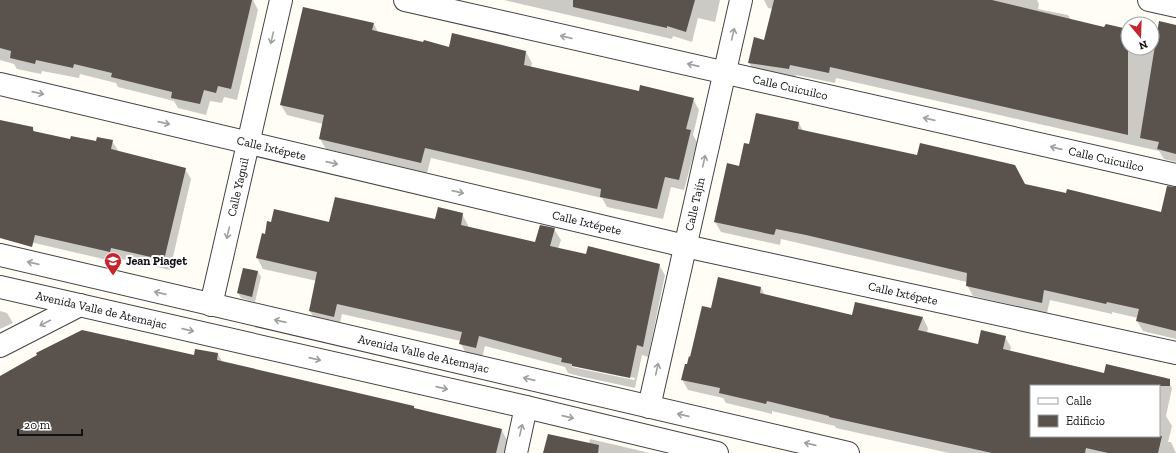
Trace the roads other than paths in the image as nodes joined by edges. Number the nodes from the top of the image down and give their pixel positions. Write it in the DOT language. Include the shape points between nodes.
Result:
graph roads {
  1 [pos="281,0"];
  2 [pos="405,0"];
  3 [pos="741,0"];
  4 [pos="1149,0"];
  5 [pos="1176,6"];
  6 [pos="724,72"];
  7 [pos="0,84"];
  8 [pos="248,143"];
  9 [pos="1176,175"];
  10 [pos="685,246"];
  11 [pos="0,255"];
  12 [pos="0,287"];
  13 [pos="80,305"];
  14 [pos="212,305"];
  15 [pos="0,346"];
  16 [pos="1176,353"];
  17 [pos="526,407"];
  18 [pos="649,408"];
  19 [pos="516,453"];
  20 [pos="717,453"];
  21 [pos="848,453"];
  1 -- 8 [label="street, Calle Yaguil, one-way"];
  6 -- 2 [label="street, Calle Cuicuilco, one-way"];
  6 -- 3 [label="street, Calle Tajín, one-way"];
  4 -- 5 [label="street"];
  9 -- 6 [label="street, Calle Cuicuilco, one-way"];
  10 -- 6 [label="street, Calle Tajín, one-way"];
  7 -- 8 [label="street, Calle Ixtépete, one-way"];
  8 -- 10 [label="street, Calle Ixtépete, one-way"];
  8 -- 14 [label="street, Calle Yaguil, one-way"];
  10 -- 16 [label="street, Calle Ixtépete"];
  18 -- 10 [label="street, Calle Tajín, one-way"];
  14 -- 11 [label="street, Avenida Valle de Atemajac, one-way"];
  12 -- 13 [label="street, Avenida Valle de Atemajac"];
  13 -- 15 [label="street, one-way"];
  13 -- 17 [label="street, Avenida Valle de Atemajac, one-way"];
  18 -- 14 [label="street, Avenida Valle de Atemajac, one-way"];
  19 -- 17 [label="street, one-way"];
  17 -- 20 [label="street, Avenida Valle de Atemajac, one-way"];
  21 -- 18 [label="street, Avenida Valle de Atemajac, one-way"];
}
